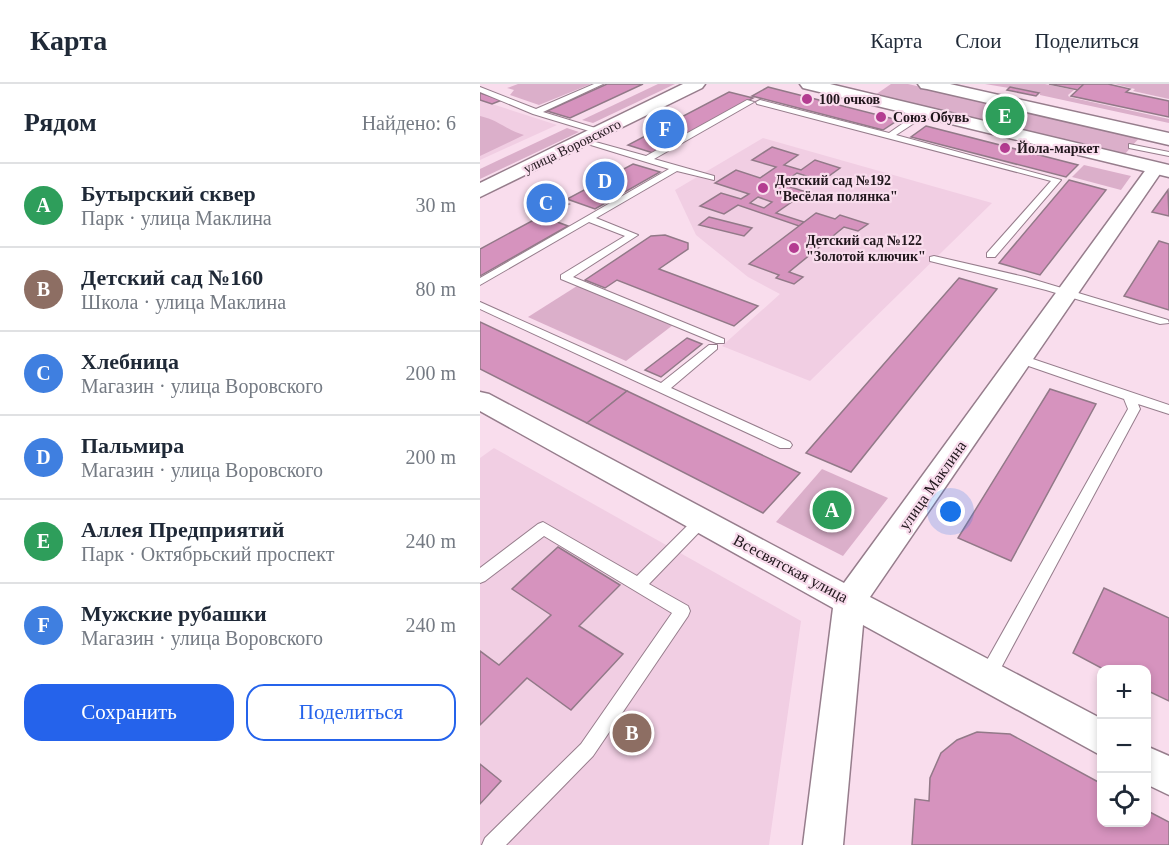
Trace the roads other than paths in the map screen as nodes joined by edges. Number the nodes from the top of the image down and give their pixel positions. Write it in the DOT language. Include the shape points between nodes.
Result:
graph roads {
  1 [pos="600,84"];
  2 [pos="696,84"];
  3 [pos="809,84"];
  4 [pos="927,84"];
  5 [pos="480,89"];
  6 [pos="536,112"];
  7 [pos="925,112"];
  8 [pos="592,136"];
  9 [pos="890,136"];
  10 [pos="1169,140"];
  11 [pos="1132,146"];
  12 [pos="647,159"];
  13 [pos="1165,164"];
  14 [pos="676,168"];
  15 [pos="711,178"];
  16 [pos="480,191"];
  17 [pos="589,219"];
  18 [pos="991,255"];
  19 [pos="934,259"];
  20 [pos="480,282"];
  21 [pos="1069,292"];
  22 [pos="480,305"];
  23 [pos="1164,322"];
  24 [pos="1021,359"];
  25 [pos="662,389"];
  26 [pos="1129,396"];
  27 [pos="480,400"];
  28 [pos="1169,410"];
  29 [pos="785,445"];
  30 [pos="702,519"];
  31 [pos="480,577"];
  32 [pos="638,585"];
  33 [pos="850,600"];
  34 [pos="988,675"];
  35 [pos="1097,737"];
  36 [pos="1151,767"];
  37 [pos="1169,776"];
  38 [pos="492,845"];
  39 [pos="823,845"];
  1 -- 6 [label="lane"];
  2 -- 8 [label="main road, улица Воровского"];
  3 -- 7 [label="main road"];
  4 -- 10 [label="main road"];
  5 -- 6 [label="lane"];
  6 -- 8 [label="lane"];
  7 -- 9 [label="lane"];
  7 -- 13 [label="main road"];
  8 -- 12 [label="lane"];
  8 -- 16 [label="main road, улица Воровского"];
  9 -- 12 [label="lane" via="755,102"];
  9 -- 18 [label="lane" via="1057,180"];
  11 -- 13 [label="lane"];
  12 -- 14 [label="lane"];
  13 -- 21 [label="street, улица Маклина"];
  14 -- 15 [label="lane"];
  14 -- 17 [label="lane"];
  17 -- 20 [label="lane"];
  17 -- 25 [label="lane" via="633,234 566,277 716,344"];
  19 -- 21 [label="lane"];
  21 -- 23 [label="lane"];
  21 -- 24 [label="street, улица Маклина"];
  22 -- 25 [label="lane"];
  24 -- 26 [label="lane"];
  24 -- 33 [label="street, улица Маклина"];
  25 -- 29 [label="lane"];
  26 -- 28 [label="lane"];
  26 -- 34 [label="lane" via="1134,409"];
  27 -- 30 [label="street, Всесвятская улица"];
  30 -- 32 [label="lane"];
  30 -- 33 [label="street, Всесвятская улица"];
  31 -- 32 [label="lane" via="543,528"];
  32 -- 38 [label="lane" via="682,611 587,750"];
  33 -- 34 [label="street, Всесвятская улица"];
  33 -- 39 [label="street, улица Маклина"];
  34 -- 35 [label="street, Всесвятская улица"];
  36 -- 37 [label="street"];
}
